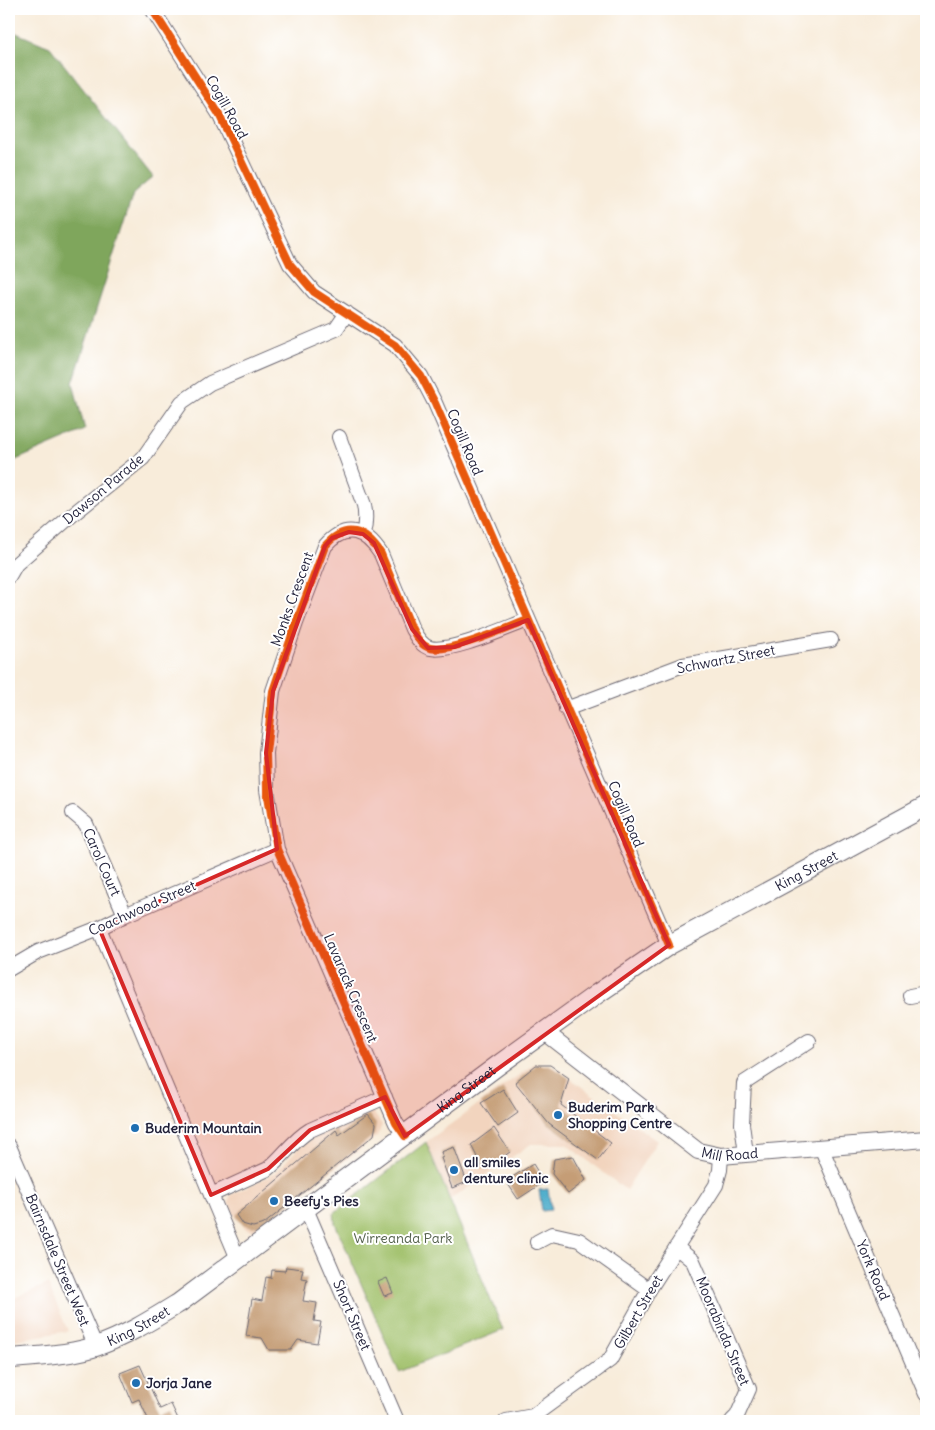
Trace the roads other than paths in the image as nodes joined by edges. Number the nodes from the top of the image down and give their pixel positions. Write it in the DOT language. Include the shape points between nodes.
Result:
graph roads {
  1 [pos="152,9"];
  2 [pos="347,314"];
  3 [pos="339,437"];
  4 [pos="363,534"];
  5 [pos="9,576"];
  6 [pos="528,620"];
  7 [pos="831,640"];
  8 [pos="566,709"];
  9 [pos="926,806"];
  10 [pos="73,813"];
  11 [pos="277,850"];
  12 [pos="125,915"];
  13 [pos="100,928"];
  14 [pos="669,945"];
  15 [pos="9,969"];
  16 [pos="926,993"];
  17 [pos="910,996"];
  18 [pos="545,1032"];
  19 [pos="809,1041"];
  20 [pos="385,1098"];
  21 [pos="405,1136"];
  22 [pos="926,1139"];
  23 [pos="9,1146"];
  24 [pos="821,1147"];
  25 [pos="746,1154"];
  26 [pos="722,1156"];
  27 [pos="211,1195"];
  28 [pos="306,1208"];
  29 [pos="538,1242"];
  30 [pos="676,1247"];
  31 [pos="238,1259"];
  32 [pos="649,1290"];
  33 [pos="96,1347"];
  34 [pos="9,1359"];
  35 [pos="926,1394"];
  36 [pos="397,1421"];
  37 [pos="506,1421"];
  38 [pos="732,1421"];
  1 -- 2 [label="street, Cogill Road" via="219,114 290,264 314,292"];
  2 -- 5 [label="street, Dawson Parade" via="336,329 210,383 182,402 144,458 65,521 16,564"];
  2 -- 6 [label="street, Cogill Road" via="395,345 421,376"];
  3 -- 4 [label="street" via="364,504"];
  4 -- 6 [label="street" via="381,554 412,629 428,648 454,647"];
  4 -- 11 [label="street, Monks Crescent" via="340,534 325,546 272,691 266,753 267,790"];
  6 -- 8 [label="street, Cogill Road"];
  7 -- 8 [label="street, Schwartz Street" via="684,665"];
  8 -- 14 [label="street, Cogill Road"];
  9 -- 14 [label="main road, King Street"];
  10 -- 12 [label="street, Carol Court" via="86,824"];
  11 -- 12 [label="street, Coachwood Street"];
  11 -- 20 [label="street, Lavarack Crescent"];
  12 -- 13 [label="street, Coachwood Street"];
  13 -- 15 [label="street, Coachwood Street" via="38,952"];
  13 -- 27 [label="street"];
  14 -- 18 [label="main road, King Street"];
  16 -- 17 [label="street"];
  18 -- 21 [label="main road, King Street"];
  18 -- 26 [label="street, Mill Road" via="698,1151"];
  19 -- 25 [label="street" via="744,1083 742,1124"];
  20 -- 21 [label="street, Lavarack Crescent"];
  20 -- 27 [label="street" via="301,1135 268,1169"];
  21 -- 28 [label="main road, King Street"];
  22 -- 24 [label="street, Mill Road"];
  23 -- 33 [label="street, Bairnsdale Street West"];
  24 -- 25 [label="street, Mill Road"];
  24 -- 35 [label="street, York Road"];
  25 -- 26 [label="street, Mill Road"];
  26 -- 30 [label="street, Gilbert Street" via="716,1185"];
  27 -- 31 [label="street"];
  28 -- 31 [label="main road, King Street"];
  28 -- 36 [label="street, Short Street"];
  29 -- 32 [label="street" via="552,1234 579,1240"];
  30 -- 32 [label="street, Gilbert Street"];
  30 -- 38 [label="street, Moorabinda Street" via="694,1261 749,1389"];
  31 -- 33 [label="main road, King Street" via="179,1303 133,1331"];
  32 -- 37 [label="street, Gilbert Street" via="610,1360 533,1416"];
  33 -- 34 [label="main road, King Street"];
}
